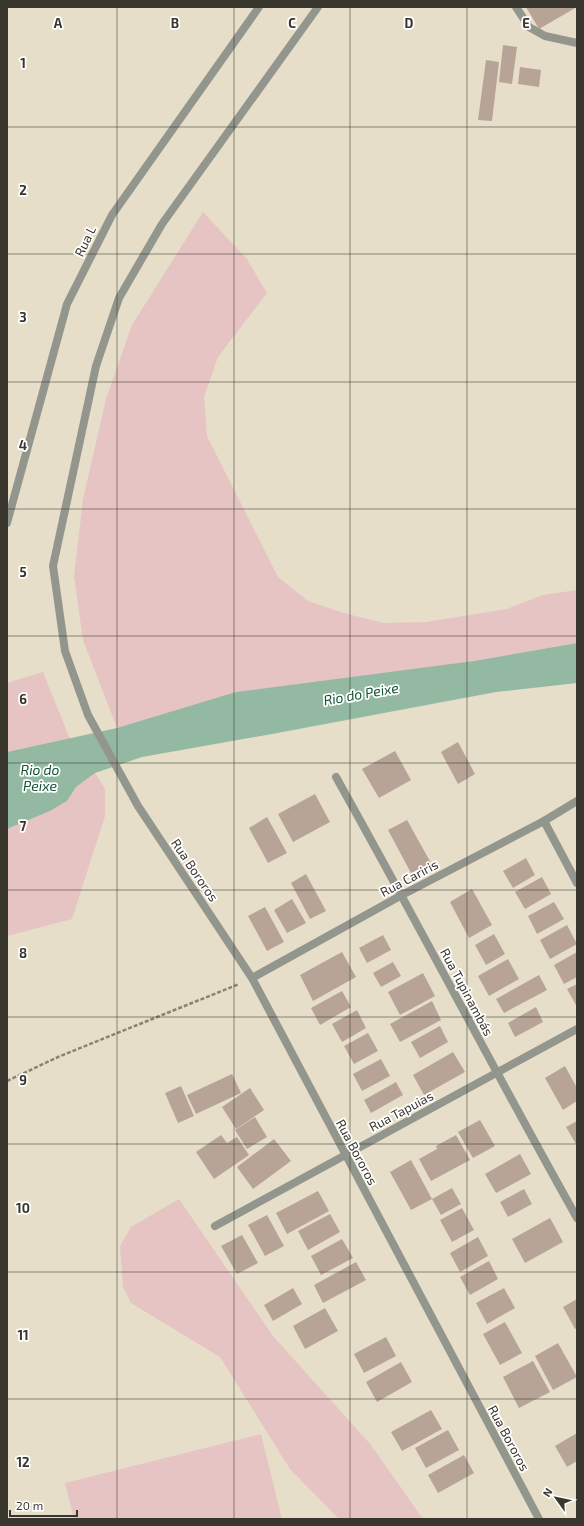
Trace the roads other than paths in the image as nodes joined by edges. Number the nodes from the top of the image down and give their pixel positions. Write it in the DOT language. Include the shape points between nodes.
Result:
graph roads {
  1 [pos="260,7"];
  2 [pos="318,7"];
  3 [pos="516,7"];
  4 [pos="577,43"];
  5 [pos="7,522"];
  6 [pos="336,777"];
  7 [pos="577,801"];
  8 [pos="544,821"];
  9 [pos="577,883"];
  10 [pos="402,895"];
  11 [pos="252,978"];
  12 [pos="577,1029"];
  13 [pos="496,1074"];
  14 [pos="345,1154"];
  15 [pos="577,1218"];
  16 [pos="215,1226"];
  17 [pos="539,1519"];
  1 -- 5 [label="street, Rua L" via="112,215 68,304"];
  2 -- 11 [label="street, Rua Bororos" via="162,224 119,298 96,366 53,566 65,651 88,715 138,806"];
  3 -- 4 [label="street" via="529,27 545,36"];
  6 -- 10 [label="street, Rua Tupinambás"];
  7 -- 8 [label="street, Rua Cariris"];
  8 -- 9 [label="street"];
  8 -- 10 [label="street, Rua Cariris"];
  10 -- 11 [label="street, Rua Cariris"];
  10 -- 13 [label="street, Rua Tupinambás"];
  11 -- 14 [label="street, Rua Bororos"];
  12 -- 13 [label="street, Rua Tapuias"];
  13 -- 14 [label="street, Rua Tapuias"];
  13 -- 15 [label="street, Rua Tupinambás"];
  14 -- 16 [label="street, Rua Tapuias"];
  14 -- 17 [label="street, Rua Bororos"];
}
